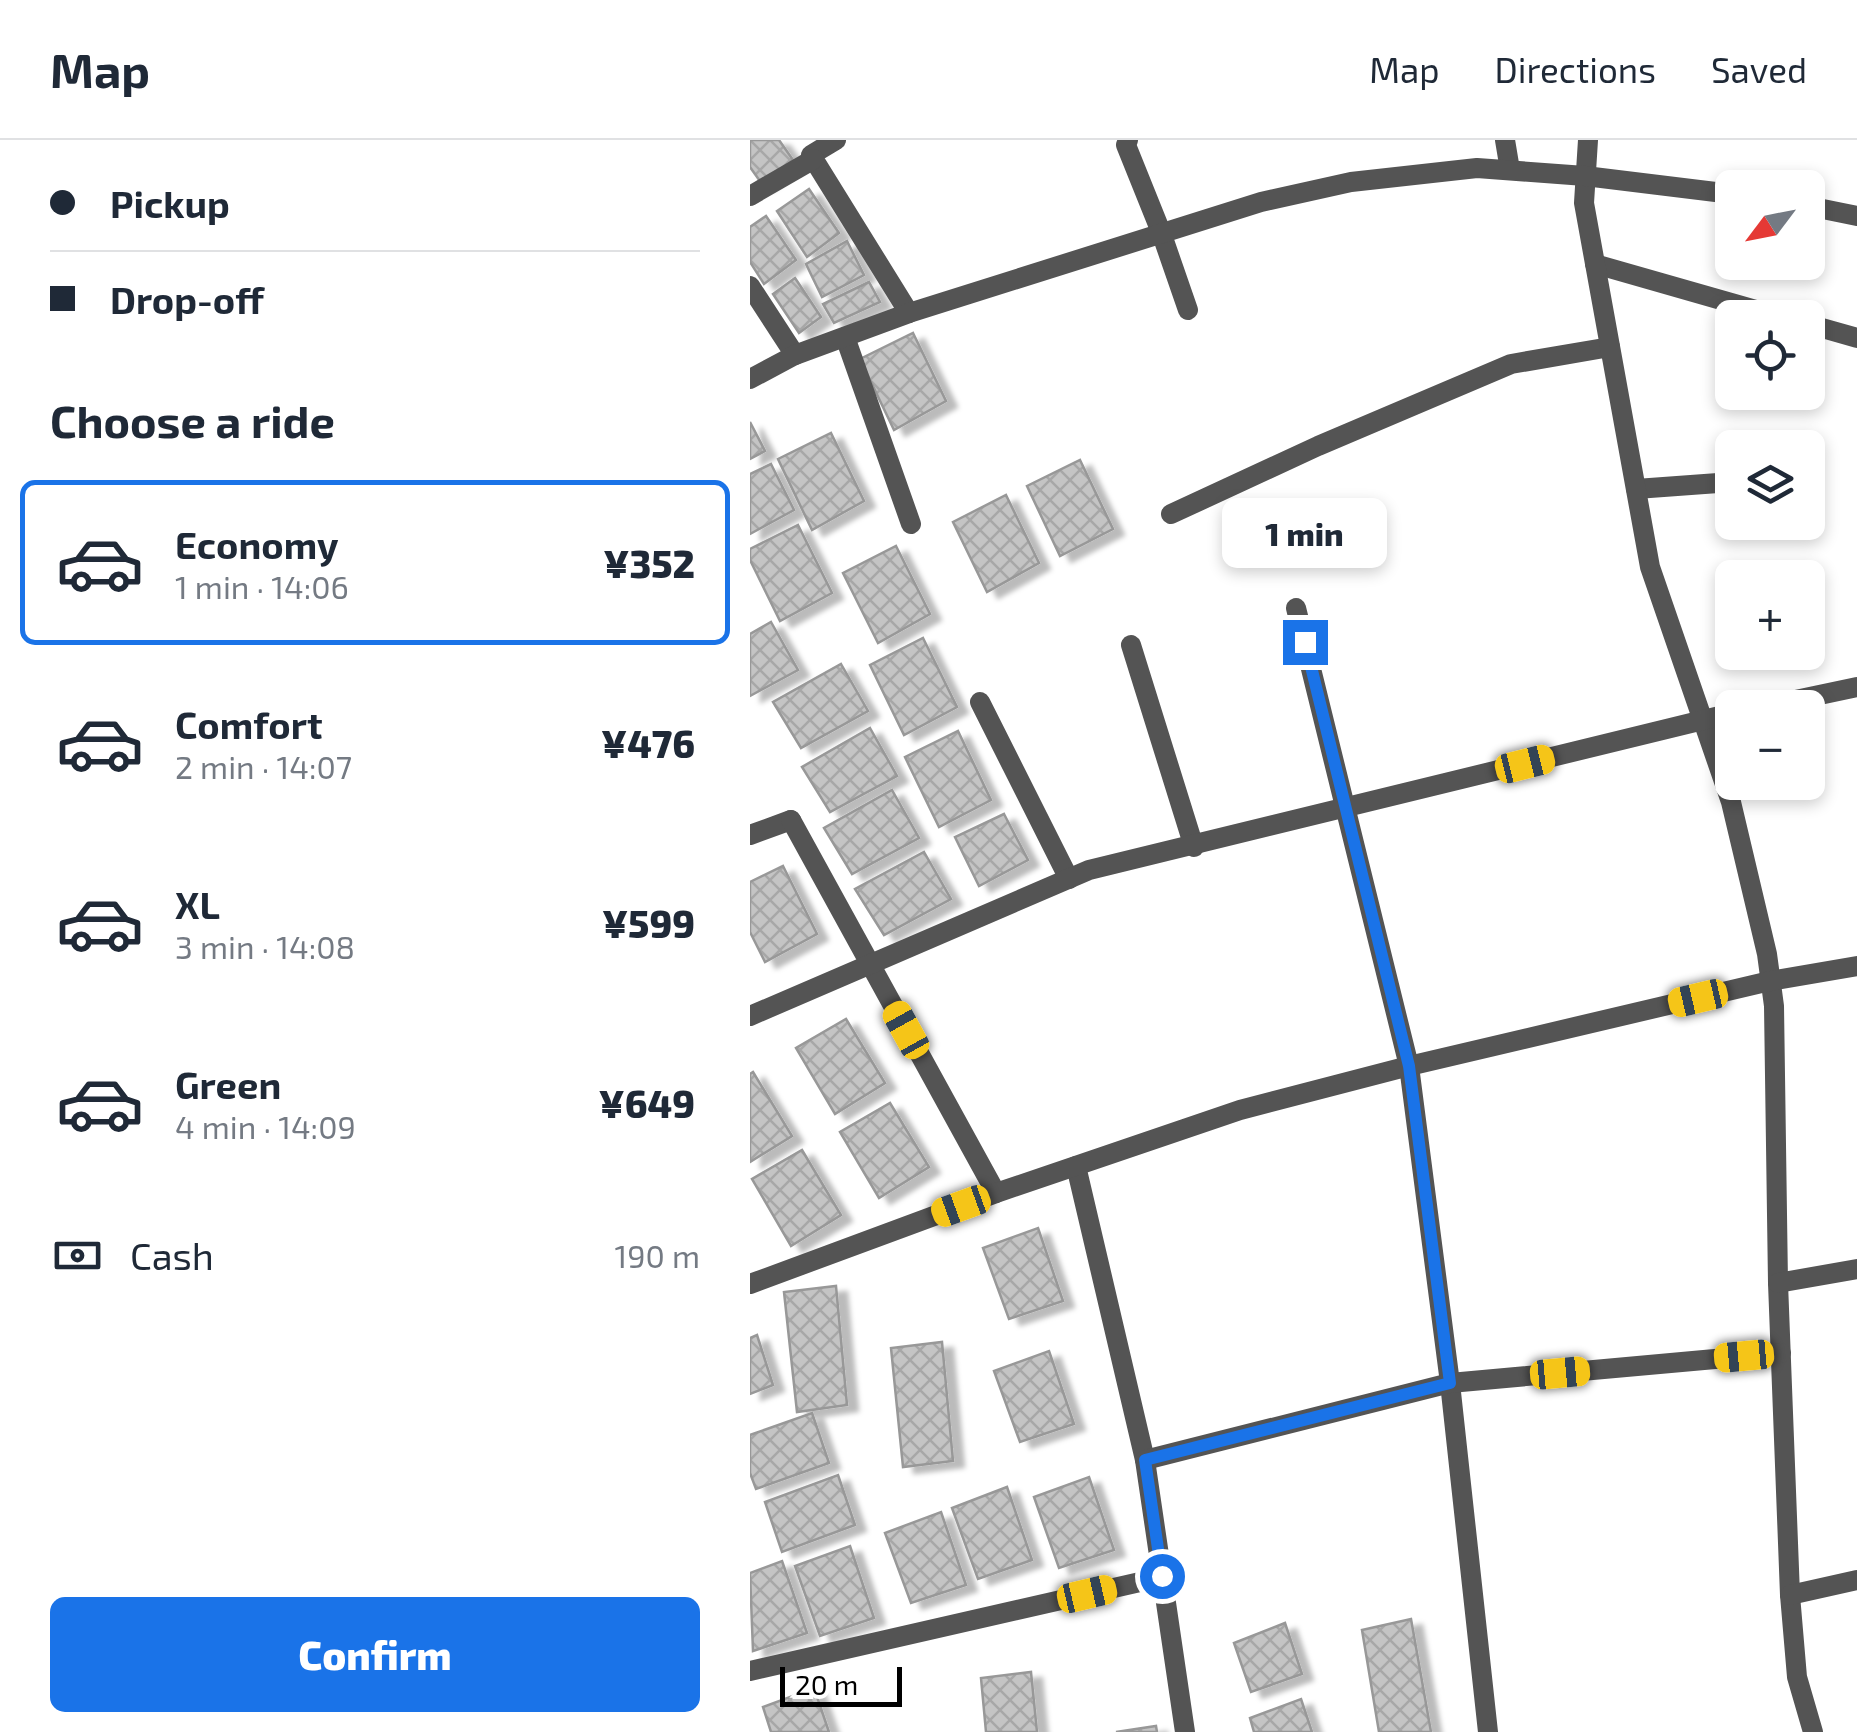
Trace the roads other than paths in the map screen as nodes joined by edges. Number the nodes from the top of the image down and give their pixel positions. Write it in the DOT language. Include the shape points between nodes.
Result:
graph roads {
  1 [pos="836,140"];
  2 [pos="1128,140"];
  3 [pos="1505,140"];
  4 [pos="1588,140"];
  5 [pos="814,159"];
  6 [pos="1510,170"];
  7 [pos="1584,176"];
  8 [pos="1715,192"];
  9 [pos="750,196"];
  10 [pos="1825,209"];
  11 [pos="1857,216"];
  12 [pos="1161,232"];
  13 [pos="1594,264"];
  14 [pos="750,286"];
  15 [pos="1721,300"];
  16 [pos="1188,310"];
  17 [pos="909,313"];
  18 [pos="1825,329"];
  19 [pos="846,337"];
  20 [pos="1857,338"];
  21 [pos="1610,346"];
  22 [pos="795,356"];
  23 [pos="750,379"];
  24 [pos="1715,483"];
  25 [pos="1636,490"];
  26 [pos="1170,514"];
  27 [pos="911,524"];
  28 [pos="1296,608"];
  29 [pos="1131,644"];
  30 [pos="1857,686"];
  31 [pos="1825,693"];
  32 [pos="980,702"];
  33 [pos="1715,717"];
  34 [pos="1703,719"];
  35 [pos="1348,809"];
  36 [pos="750,835"];
  37 [pos="1194,846"];
  38 [pos="1069,879"];
  39 [pos="870,964"];
  40 [pos="1857,966"];
  41 [pos="1770,982"];
  42 [pos="750,1016"];
  43 [pos="1409,1066"];
  44 [pos="1076,1166"];
  45 [pos="996,1193"];
  46 [pos="1857,1269"];
  47 [pos="1778,1283"];
  48 [pos="750,1284"];
  49 [pos="1781,1353"];
  50 [pos="1450,1383"];
  51 [pos="1145,1460"];
  52 [pos="1162,1576"];
  53 [pos="1857,1580"];
  54 [pos="1790,1595"];
  55 [pos="750,1671"];
  56 [pos="1185,1732"];
  57 [pos="1488,1732"];
  58 [pos="1813,1732"];
  1 -- 5 [label="street"];
  2 -- 12 [label="street"];
  3 -- 6 [label="street"];
  4 -- 7 [label="street"];
  5 -- 9 [label="street"];
  5 -- 17 [label="street"];
  6 -- 7 [label="street"];
  6 -- 12 [label="street" via="1351,182"];
  7 -- 8 [label="street"];
  7 -- 13 [label="street"];
  10 -- 11 [label="street"];
  12 -- 16 [label="street"];
  12 -- 17 [label="street"];
  13 -- 15 [label="street"];
  13 -- 21 [label="street"];
  14 -- 22 [label="street"];
  17 -- 19 [label="street"];
  18 -- 20 [label="street"];
  19 -- 22 [label="street"];
  19 -- 27 [label="street"];
  21 -- 25 [label="street"];
  21 -- 26 [label="street" via="1512,364"];
  22 -- 23 [label="street"];
  24 -- 25 [label="street"];
  25 -- 34 [label="street" via="1650,567"];
  28 -- 35 [label="street"];
  29 -- 37 [label="street"];
  30 -- 31 [label="street"];
  32 -- 38 [label="street"];
  33 -- 34 [label="street"];
  34 -- 35 [label="street"];
  34 -- 41 [label="street" via="1731,802"];
  35 -- 37 [label="street"];
  35 -- 43 [label="street"];
  36 -- 39 [label="street" via="792,820"];
  37 -- 38 [label="street"];
  38 -- 39 [label="street"];
  39 -- 42 [label="street"];
  39 -- 45 [label="street"];
  40 -- 41 [label="street"];
  41 -- 43 [label="street"];
  41 -- 47 [label="street"];
  43 -- 44 [label="street" via="1240,1110"];
  43 -- 50 [label="street"];
  44 -- 45 [label="street"];
  44 -- 51 [label="street"];
  45 -- 48 [label="street"];
  46 -- 47 [label="street"];
  47 -- 49 [label="street"];
  49 -- 50 [label="street"];
  49 -- 54 [label="street"];
  50 -- 51 [label="street"];
  50 -- 57 [label="street"];
  51 -- 52 [label="street"];
  52 -- 55 [label="street"];
  52 -- 56 [label="street"];
  53 -- 54 [label="street"];
  54 -- 58 [label="street" via="1796,1677"];
}
